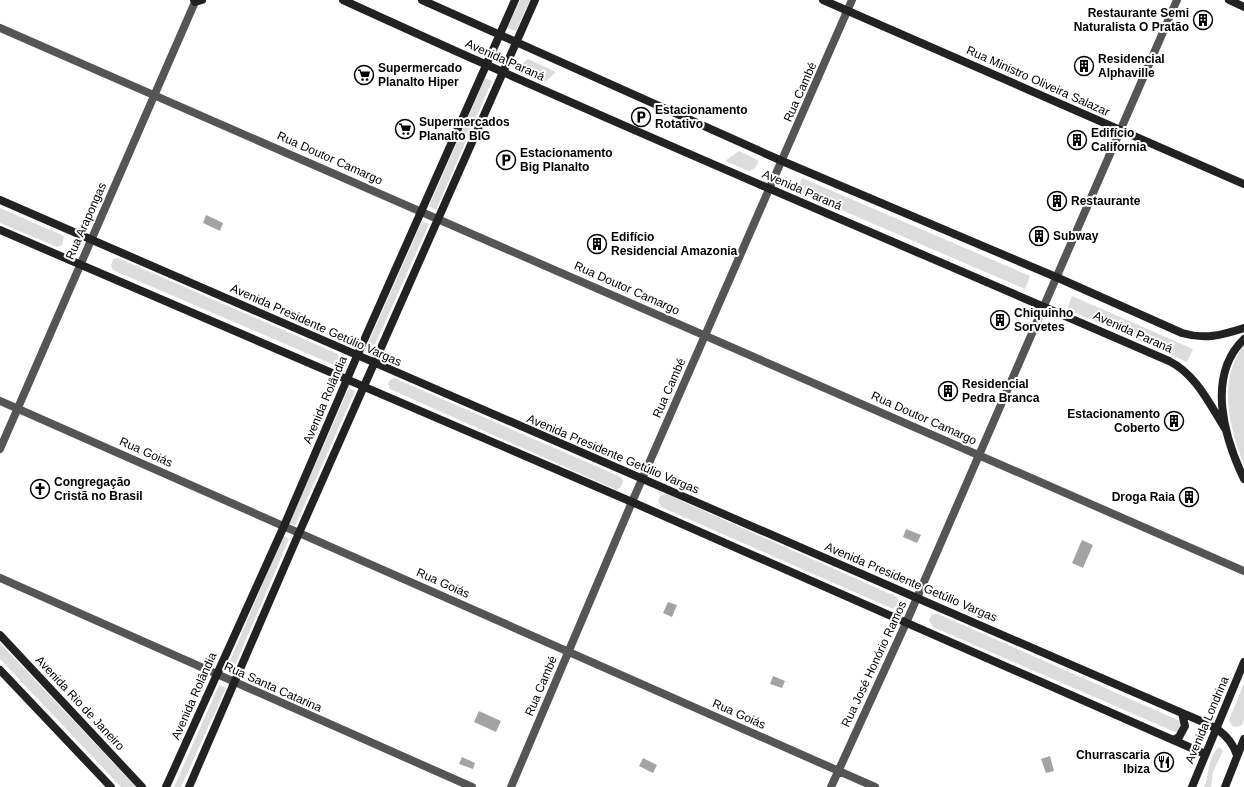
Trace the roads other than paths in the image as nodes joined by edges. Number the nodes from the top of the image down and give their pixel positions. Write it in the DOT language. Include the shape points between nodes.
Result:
graph roads {
  1 [pos="343,0"];
  2 [pos="422,0"];
  3 [pos="515,0"];
  4 [pos="535,0"];
  5 [pos="823,0"];
  6 [pos="852,0"];
  7 [pos="1177,0"];
  8 [pos="1229,0"];
  9 [pos="197,1"];
  10 [pos="1244,7"];
  11 [pos="848,11"];
  12 [pos="0,28"];
  13 [pos="500,34"];
  14 [pos="517,43"];
  15 [pos="486,65"];
  16 [pos="504,73"];
  17 [pos="155,95"];
  18 [pos="1121,130"];
  19 [pos="782,161"];
  20 [pos="1244,184"];
  21 [pos="770,190"];
  22 [pos="0,200"];
  23 [pos="422,212"];
  24 [pos="438,219"];
  25 [pos="0,230"];
  26 [pos="91,239"];
  27 [pos="79,265"];
  28 [pos="1056,277"];
  29 [pos="1044,306"];
  30 [pos="1244,328"];
  31 [pos="705,336"];
  32 [pos="1244,339"];
  33 [pos="357,356"];
  34 [pos="375,364"];
  35 [pos="347,380"];
  36 [pos="364,388"];
  37 [pos="0,401"];
  38 [pos="18,409"];
  39 [pos="1226,430"];
  40 [pos="0,449"];
  41 [pos="979,455"];
  42 [pos="1244,479"];
  43 [pos="642,480"];
  44 [pos="632,502"];
  45 [pos="284,526"];
  46 [pos="299,532"];
  47 [pos="1244,571"];
  48 [pos="0,578"];
  49 [pos="917,597"];
  50 [pos="906,623"];
  51 [pos="0,635"];
  52 [pos="569,652"];
  53 [pos="1244,662"];
  54 [pos="0,670"];
  55 [pos="216,675"];
  56 [pos="235,683"];
  57 [pos="1182,713"];
  58 [pos="1217,729"];
  59 [pos="1244,739"];
  60 [pos="1173,740"];
  61 [pos="1206,754"];
  62 [pos="1237,755"];
  63 [pos="838,770"];
  64 [pos="112,787"];
  65 [pos="142,787"];
  66 [pos="166,787"];
  67 [pos="189,787"];
  68 [pos="472,787"];
  69 [pos="511,787"];
  70 [pos="831,787"];
  71 [pos="875,787"];
  72 [pos="1192,787"];
  73 [pos="1225,787"];
  1 -- 15 [label="street, Avenida Paraná"];
  2 -- 13 [label="street, Avenida Paraná"];
  3 -- 13 [label="street, Avenida Rolândia"];
  4 -- 14 [label="street"];
  5 -- 11 [label="street, Rua Ministro Oliveira Salazar"];
  6 -- 11 [label="street, Rua Cambé"];
  7 -- 18 [label="street, Rua José Honório Ramos"];
  8 -- 10 [label="street"];
  9 -- 17 [label="street, Rua Arapongas"];
  11 -- 18 [label="street, Rua Ministro Oliveira Salazar"];
  11 -- 19 [label="street, Rua Cambé"];
  12 -- 17 [label="street, Rua Doutor Camargo"];
  13 -- 14 [label="street, Avenida Paraná"];
  13 -- 15 [label="street, Avenida Rolândia"];
  14 -- 16 [label="street"];
  14 -- 19 [label="street, Avenida Paraná"];
  15 -- 16 [label="street, Avenida Paraná"];
  15 -- 23 [label="street, Avenida Rolândia"];
  16 -- 21 [label="street, Avenida Paraná"];
  16 -- 24 [label="street"];
  17 -- 23 [label="street, Rua Doutor Camargo"];
  17 -- 26 [label="street, Rua Arapongas"];
  18 -- 20 [label="street, Rua Ministro Oliveira Salazar"];
  18 -- 28 [label="street, Rua José Honório Ramos"];
  19 -- 21 [label="street, Rua Cambé"];
  19 -- 28 [label="street, Avenida Paraná"];
  21 -- 29 [label="street, Avenida Paraná"];
  21 -- 31 [label="street, Rua Cambé"];
  22 -- 26 [label="street, Avenida Presidente Getúlio Vargas"];
  23 -- 24 [label="street, Rua Doutor Camargo"];
  23 -- 33 [label="street, Avenida Rolândia"];
  24 -- 31 [label="street, Rua Doutor Camargo"];
  24 -- 34 [label="street"];
  25 -- 27 [label="street"];
  26 -- 27 [label="street, Rua Arapongas"];
  26 -- 33 [label="street, Avenida Presidente Getúlio Vargas"];
  27 -- 35 [label="street"];
  27 -- 38 [label="street, Rua Arapongas"];
  28 -- 29 [label="street, Rua José Honório Ramos"];
  28 -- 30 [label="street, Avenida Paraná" via="1194,337 1209,337"];
  29 -- 39 [label="street, Avenida Paraná" via="1180,366 1192,378"];
  29 -- 41 [label="street, Rua José Honório Ramos"];
  31 -- 41 [label="street, Rua Doutor Camargo"];
  31 -- 43 [label="street, Rua Cambé"];
  32 -- 39 [label="street" via="1232,355 1224,377 1222,394"];
  33 -- 34 [label="street, Avenida Presidente Getúlio Vargas"];
  33 -- 35 [label="street, Avenida Rolândia"];
  34 -- 36 [label="street"];
  34 -- 43 [label="street, Avenida Presidente Getúlio Vargas"];
  35 -- 36 [label="street"];
  35 -- 45 [label="street, Avenida Rolândia"];
  36 -- 44 [label="street"];
  36 -- 46 [label="street"];
  37 -- 38 [label="street, Rua Goiás"];
  38 -- 40 [label="street, Rua Arapongas"];
  38 -- 45 [label="street, Rua Goiás"];
  39 -- 42 [label="street"];
  41 -- 47 [label="street, Rua Doutor Camargo"];
  41 -- 49 [label="street, Rua José Honório Ramos"];
  43 -- 44 [label="street, Rua Cambé"];
  43 -- 49 [label="street, Avenida Presidente Getúlio Vargas"];
  44 -- 50 [label="street"];
  44 -- 52 [label="street, Rua Cambé"];
  45 -- 46 [label="street, Rua Goiás"];
  45 -- 55 [label="street, Avenida Rolândia"];
  46 -- 52 [label="street, Rua Goiás"];
  46 -- 56 [label="street"];
  48 -- 55 [label="street, Rua Santa Catarina"];
  49 -- 50 [label="street, Rua José Honório Ramos"];
  49 -- 57 [label="street, Avenida Presidente Getúlio Vargas"];
  50 -- 60 [label="street"];
  50 -- 63 [label="street, Rua José Honório Ramos"];
  51 -- 65 [label="street, Avenida Rio de Janeiro"];
  52 -- 63 [label="street, Rua Goiás"];
  52 -- 69 [label="street, Rua Cambé"];
  53 -- 58 [label="street, Avenida Londrina"];
  54 -- 64 [label="street"];
  55 -- 56 [label="street, Rua Santa Catarina"];
  55 -- 66 [label="street, Avenida Rolândia"];
  56 -- 67 [label="street"];
  56 -- 68 [label="street, Rua Santa Catarina"];
  57 -- 58 [label="street, Avenida Presidente Getúlio Vargas"];
  57 -- 60 [label="street" via="1185,726 1179,737"];
  58 -- 61 [label="street, Avenida Londrina"];
  58 -- 62 [label="street, Avenida Presidente Getúlio Vargas" via="1226,734"];
  59 -- 62 [label="street"];
  60 -- 61 [label="street"];
  61 -- 72 [label="street, Avenida Londrina"];
  62 -- 73 [label="street"];
  63 -- 70 [label="street, Rua José Honório Ramos"];
  63 -- 71 [label="street, Rua Goiás"];
}
